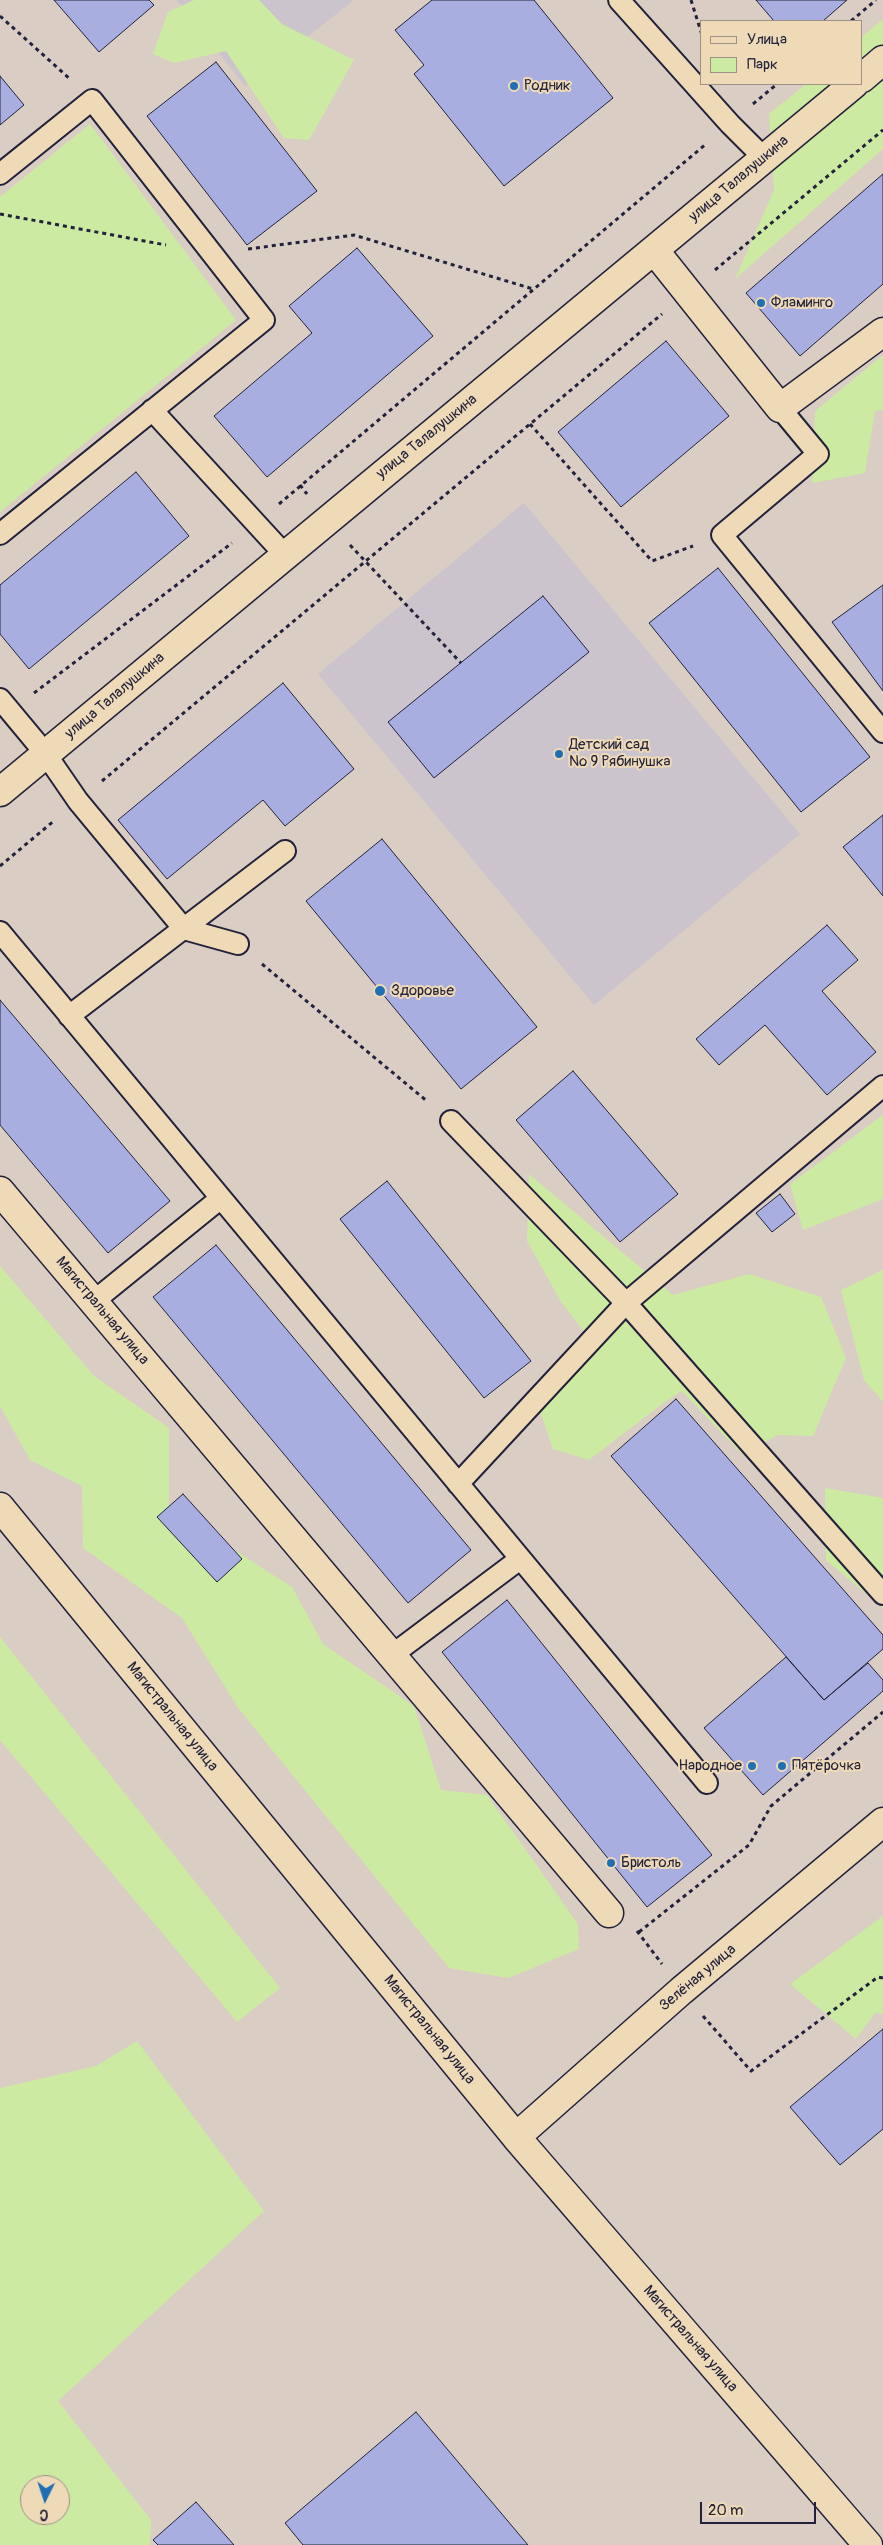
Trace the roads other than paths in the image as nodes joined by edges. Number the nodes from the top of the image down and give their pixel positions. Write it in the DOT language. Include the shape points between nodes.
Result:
graph roads {
  1 [pos="619,0"];
  2 [pos="883,60"];
  3 [pos="863,77"];
  4 [pos="853,85"];
  5 [pos="764,158"];
  6 [pos="0,174"];
  7 [pos="654,250"];
  8 [pos="883,332"];
  9 [pos="780,408"];
  10 [pos="152,410"];
  11 [pos="0,534"];
  12 [pos="284,555"];
  13 [pos="5,705"];
  14 [pos="883,732"];
  15 [pos="45,754"];
  16 [pos="0,792"];
  17 [pos="285,851"];
  18 [pos="184,929"];
  19 [pos="0,932"];
  20 [pos="238,944"];
  21 [pos="70,1016"];
  22 [pos="883,1086"];
  23 [pos="451,1120"];
  24 [pos="0,1191"];
  25 [pos="221,1198"];
  26 [pos="94,1301"];
  27 [pos="626,1303"];
  28 [pos="458,1484"];
  29 [pos="0,1507"];
  30 [pos="520,1558"];
  31 [pos="883,1594"];
  32 [pos="392,1655"];
  33 [pos="707,1783"];
  34 [pos="883,1822"];
  35 [pos="609,1913"];
  36 [pos="516,2137"];
  37 [pos="868,2545"];
  1 -- 5 [label="lane"];
  2 -- 3 [label="street"];
  4 -- 5 [label="street, улица Талалушкина"];
  5 -- 7 [label="street, улица Талалушкина"];
  6 -- 10 [label="lane" via="92,100 264,320"];
  7 -- 9 [label="street"];
  7 -- 12 [label="street, улица Талалушкина"];
  8 -- 9 [label="street"];
  9 -- 14 [label="lane" via="818,454 722,535"];
  10 -- 11 [label="lane"];
  10 -- 12 [label="lane"];
  12 -- 15 [label="street, улица Талалушкина"];
  13 -- 15 [label="lane"];
  15 -- 16 [label="street, улица Талалушкина"];
  15 -- 18 [label="lane" via="78,801"];
  17 -- 18 [label="lane"];
  18 -- 20 [label="lane"];
  18 -- 21 [label="lane"];
  19 -- 21 [label="lane"];
  21 -- 25 [label="lane"];
  22 -- 27 [label="lane"];
  23 -- 27 [label="lane"];
  24 -- 26 [label="street, Магистральная улица"];
  25 -- 26 [label="lane"];
  25 -- 28 [label="lane"];
  26 -- 32 [label="street, Магистральная улица"];
  27 -- 28 [label="lane"];
  27 -- 31 [label="lane"];
  28 -- 30 [label="lane"];
  29 -- 36 [label="street, Магистральная улица"];
  30 -- 32 [label="lane"];
  30 -- 33 [label="lane"];
  32 -- 35 [label="street, Магистральная улица"];
  34 -- 36 [label="street, Зелёная улица" via="681,1991"];
  36 -- 37 [label="street, Магистральная улица"];
}
